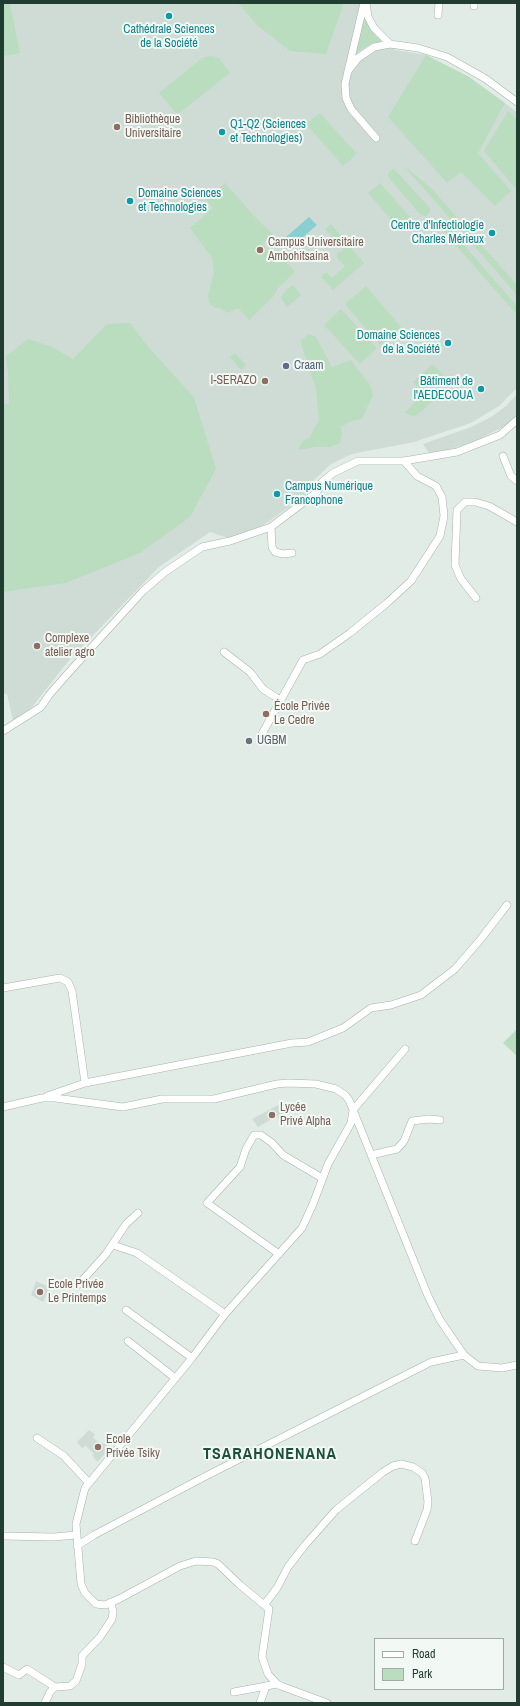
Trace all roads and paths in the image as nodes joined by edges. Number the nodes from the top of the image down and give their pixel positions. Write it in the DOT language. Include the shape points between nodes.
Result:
graph roads {
  1 [pos="365,3"];
  2 [pos="439,3"];
  3 [pos="438,15"];
  4 [pos="390,44"];
  5 [pos="348,71"];
  6 [pos="517,102"];
  7 [pos="376,138"];
  8 [pos="517,420"];
  9 [pos="503,456"];
  10 [pos="404,460"];
  11 [pos="517,482"];
  12 [pos="517,522"];
  13 [pos="272,527"];
  14 [pos="292,553"];
  15 [pos="476,598"];
  16 [pos="224,652"];
  17 [pos="280,700"];
  18 [pos="3,731"];
  19 [pos="262,734"];
  20 [pos="507,905"];
  21 [pos="3,988"];
  22 [pos="405,1049"];
  23 [pos="85,1083"];
  24 [pos="42,1098"];
  25 [pos="3,1108"];
  26 [pos="353,1110"];
  27 [pos="440,1120"];
  28 [pos="371,1155"];
  29 [pos="322,1178"];
  30 [pos="138,1213"];
  31 [pos="113,1245"];
  32 [pos="279,1254"];
  33 [pos="79,1284"];
  34 [pos="126,1310"];
  35 [pos="225,1314"];
  36 [pos="128,1341"];
  37 [pos="464,1355"];
  38 [pos="192,1358"];
  39 [pos="517,1365"];
  40 [pos="175,1378"];
  41 [pos="37,1438"];
  42 [pos="89,1483"];
  43 [pos="76,1535"];
  44 [pos="3,1536"];
  45 [pos="415,1541"];
  46 [pos="77,1546"];
  47 [pos="111,1602"];
  48 [pos="264,1604"];
  49 [pos="3,1667"];
  50 [pos="277,1684"];
  51 [pos="266,1686"];
  52 [pos="54,1687"];
  53 [pos="234,1692"];
  54 [pos="45,1703"];
  55 [pos="260,1703"];
  56 [pos="326,1703"];
  1 -- 4 [label="street" via="368,18 374,28"];
  1 -- 5 [label="street"];
  2 -- 3 [label="street"];
  4 -- 5 [label="street" via="374,47 358,58"];
  4 -- 6 [label="street" via="418,48 447,57 486,79"];
  5 -- 7 [label="street" via="345,84 346,98 351,109"];
  8 -- 10 [label="street" via="500,435 457,452"];
  9 -- 11 [label="street" via="511,476"];
  10 -- 13 [label="street" via="358,461 333,473 322,482 317,492"];
  10 -- 17 [label="street" via="417,476 436,486 442,497 444,516 440,536 411,581 387,603 320,654 302,660"];
  12 -- 15 [label="street" via="489,506 475,502 465,502 457,510 454,565 461,580"];
  13 -- 14 [label="street" via="272,547 275,552"];
  13 -- 18 [label="street" via="202,547 165,572 143,591 41,707"];
  16 -- 17 [label="street" via="250,672 263,689"];
  17 -- 19 [label="street"];
  20 -- 23 [label="street" via="455,968 421,995 391,1005 371,1008 343,1028 308,1042"];
  21 -- 23 [label="street" via="60,978 68,982 72,991"];
  22 -- 26 [label="street"];
  23 -- 24 [label="street"];
  24 -- 25 [label="street"];
  24 -- 26 [label="street" via="123,1107 162,1099 218,1098 278,1084 297,1083 336,1089 345,1095"];
  26 -- 28 [label="street"];
  26 -- 29 [label="street" via="352,1123"];
  27 -- 28 [label="street" via="412,1121 404,1141 397,1149"];
  28 -- 37 [label="street" via="431,1302"];
  29 -- 32 [label="street" via="302,1228"];
  29 -- 32 [label="street" via="283,1156 261,1135 254,1135 240,1167 207,1203"];
  30 -- 31 [label="street" via="126,1224"];
  31 -- 33 [label="street"];
  31 -- 35 [label="street" via="137,1253"];
  32 -- 35 [label="street"];
  34 -- 38 [label="street"];
  35 -- 38 [label="street"];
  36 -- 40 [label="street"];
  37 -- 39 [label="street" via="478,1366 502,1368"];
  37 -- 46 [label="street" via="431,1362"];
  38 -- 40 [label="street"];
  40 -- 42 [label="street"];
  41 -- 42 [label="street" via="64,1456"];
  42 -- 43 [label="street" via="81,1499"];
  43 -- 44 [label="street"];
  43 -- 46 [label="street"];
  45 -- 48 [label="street" via="427,1510 425,1478 413,1467 401,1464 383,1472 326,1521 304,1545"];
  46 -- 47 [label="street" via="81,1584 85,1593 96,1604"];
  47 -- 48 [label="street" via="146,1586 180,1566 196,1561 218,1564"];
  47 -- 52 [label="street" via="113,1612 110,1623 82,1656 76,1681 70,1686"];
  48 -- 50 [label="street" via="270,1609 262,1657 268,1674"];
  49 -- 52 [label="street" via="19,1675 27,1669"];
  50 -- 51 [label="street"];
  50 -- 56 [label="street"];
  51 -- 53 [label="street"];
  51 -- 55 [label="street"];
  52 -- 54 [label="street"];
}
